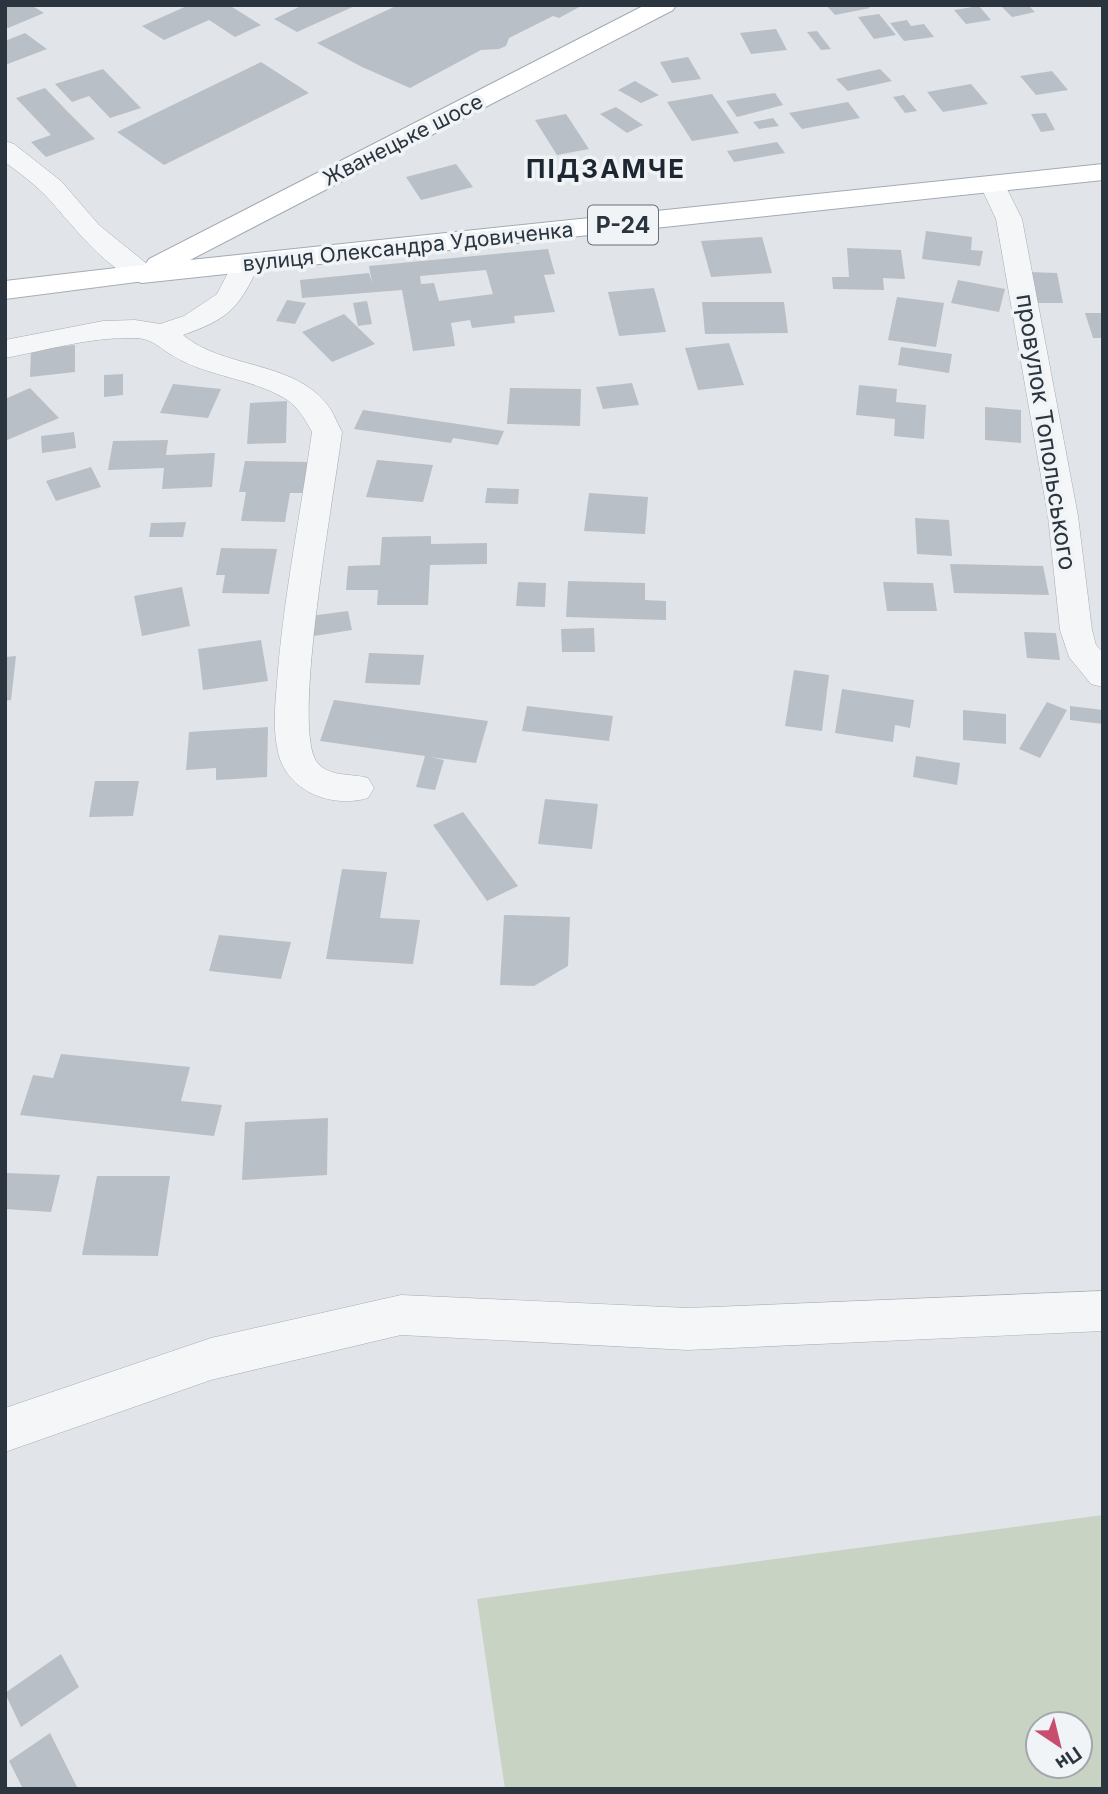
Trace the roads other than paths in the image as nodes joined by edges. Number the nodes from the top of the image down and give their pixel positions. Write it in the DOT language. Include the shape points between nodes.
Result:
graph roads {
  1 [pos="659,6"];
  2 [pos="5,149"];
  3 [pos="1103,172"];
  4 [pos="993,185"];
  5 [pos="245,265"];
  6 [pos="142,274"];
  7 [pos="5,290"];
  8 [pos="162,333"];
  9 [pos="5,349"];
  10 [pos="1103,675"];
  11 [pos="356,788"];
  12 [pos="1103,1311"];
  13 [pos="5,1430"];
  1 -- 6 [label="main road, Жванецьке шосе"];
  2 -- 6 [label="street" via="52,187 90,231"];
  3 -- 4 [label="main road, вулиця Олександра Удовиченка / Р-24"];
  4 -- 5 [label="main road, вулиця Олександра Удовиченка / Р-24"];
  4 -- 10 [label="street, провулок Топольського" via="1009,219 1063,516 1076,630 1081,649"];
  5 -- 6 [label="main road, вулиця Олександра Удовиченка / Р-24"];
  5 -- 8 [label="street" via="236,289 214,311"];
  6 -- 7 [label="main road, вулиця Олександра Удовиченка"];
  8 -- 9 [label="street" via="103,330"];
  8 -- 11 [label="street" via="174,347 195,359 264,377 289,389 323,418 327,432 294,681 293,741 297,758 315,781 333,788"];
  12 -- 13 [label="street" via="688,1329 401,1315 211,1359"];
}
